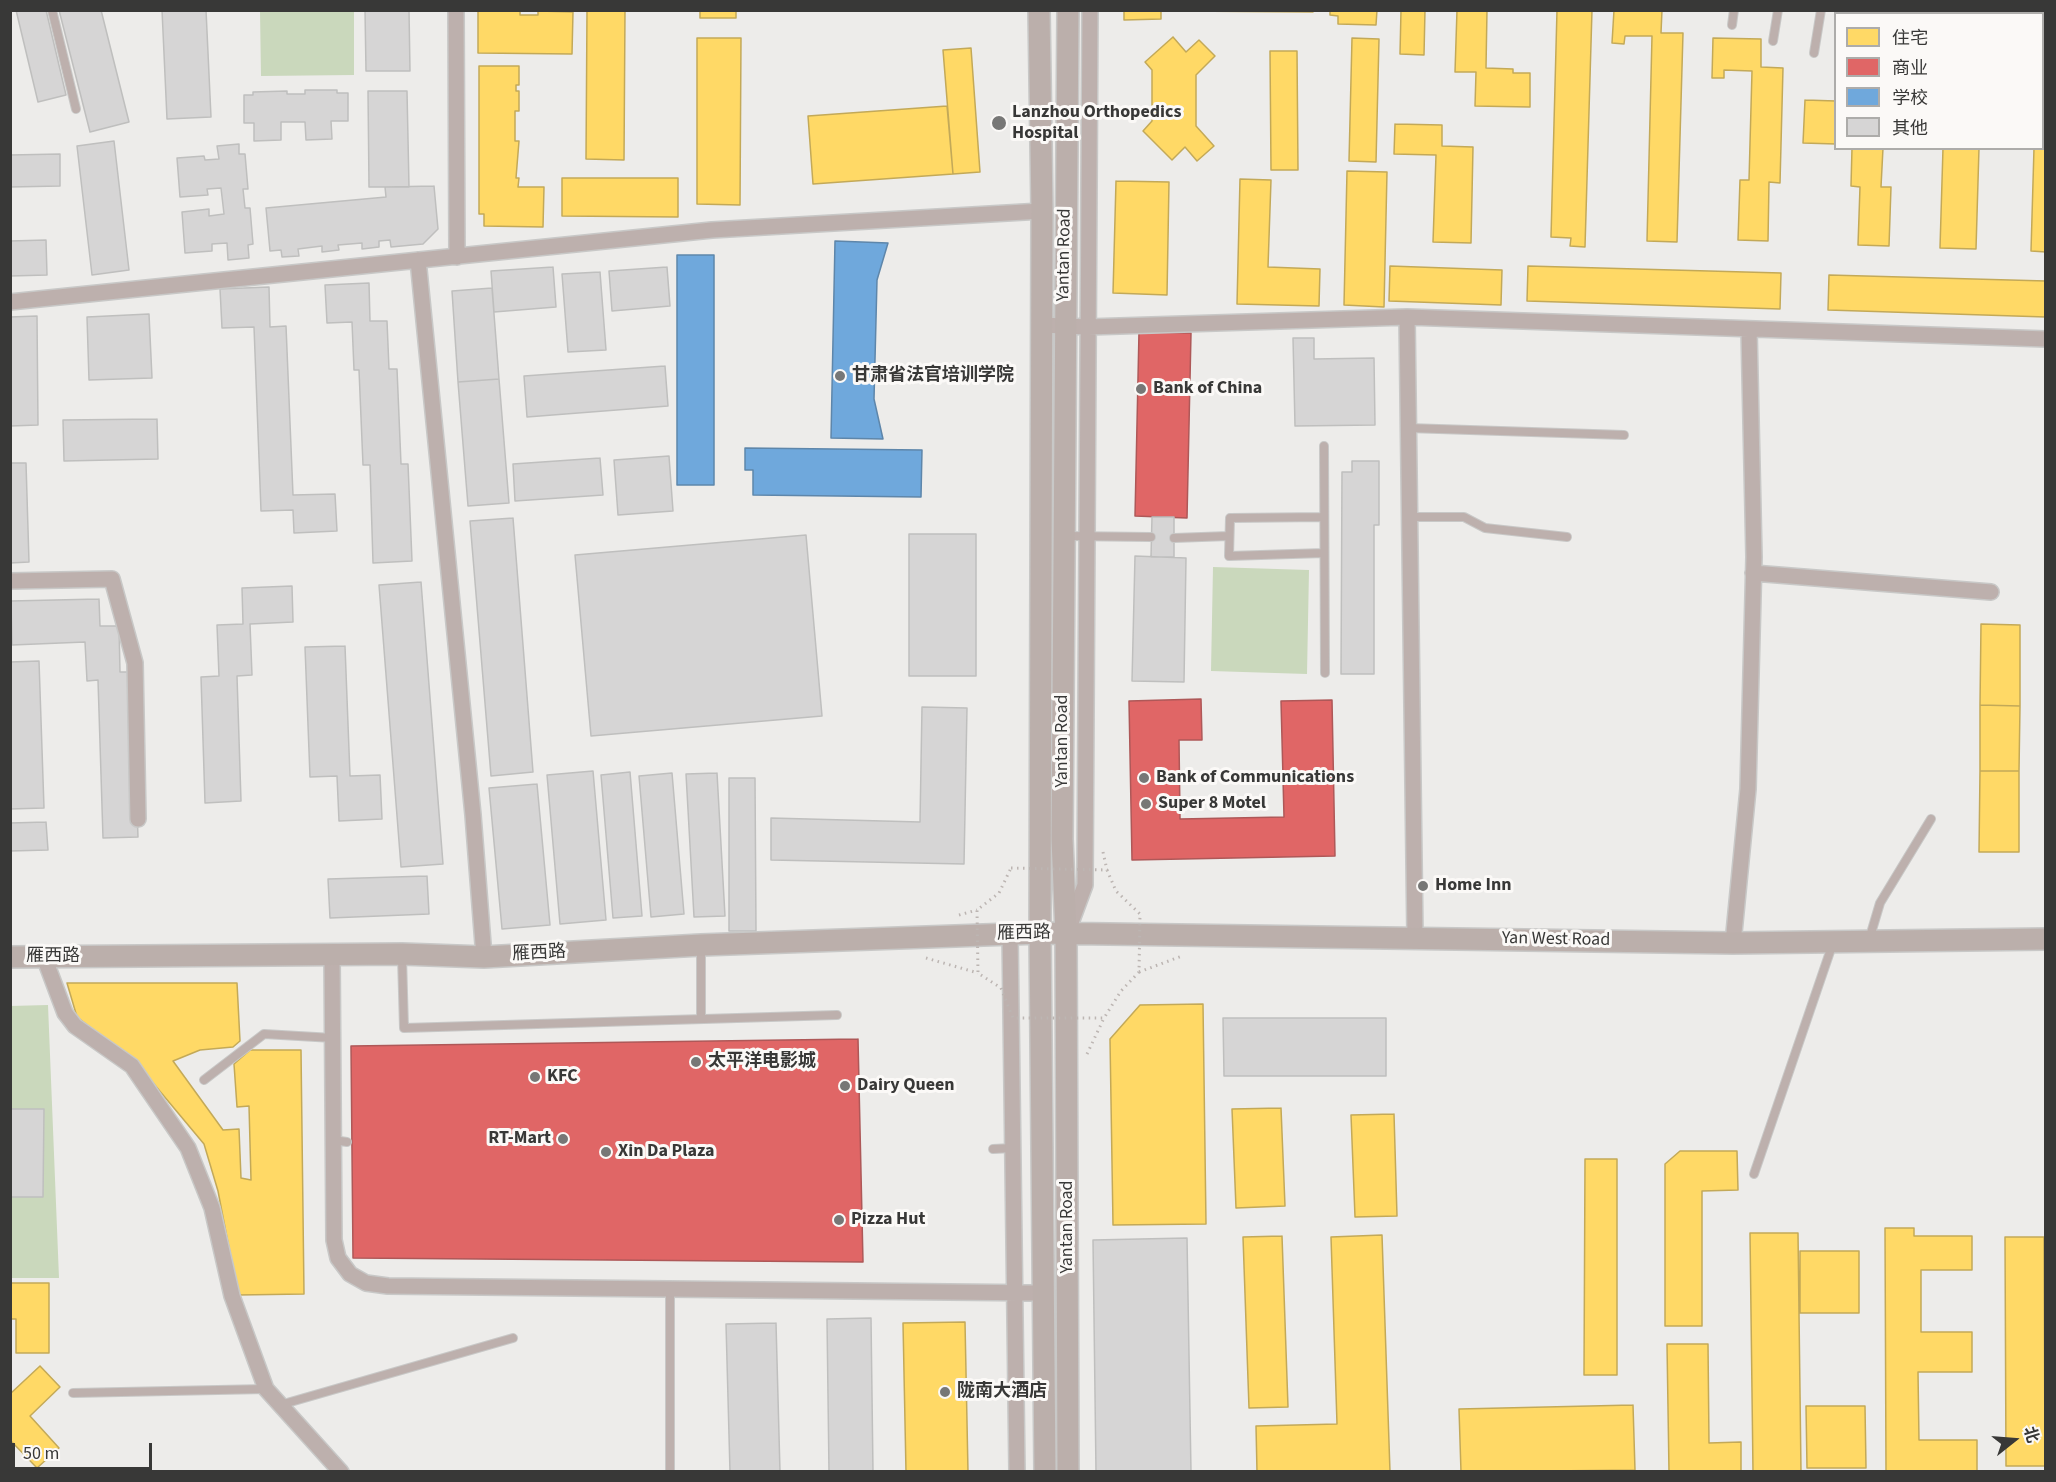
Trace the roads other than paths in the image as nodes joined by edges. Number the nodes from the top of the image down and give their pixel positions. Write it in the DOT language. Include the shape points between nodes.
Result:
graph roads {
  1 [pos="52,10"];
  2 [pos="456,10"];
  3 [pos="1039,10"];
  4 [pos="1068,10"];
  5 [pos="1090,10"];
  6 [pos="1734,10"];
  7 [pos="1778,10"];
  8 [pos="1821,10"];
  9 [pos="1732,25"];
  10 [pos="1773,41"];
  11 [pos="1814,53"];
  12 [pos="76,109"];
  13 [pos="1042,211"];
  14 [pos="457,257"];
  15 [pos="418,260"];
  16 [pos="10,302"];
  17 [pos="1407,317"];
  18 [pos="1041,325"];
  19 [pos="1064,325"];
  20 [pos="1088,327"];
  21 [pos="1749,330"];
  22 [pos="2046,339"];
  23 [pos="1408,428"];
  24 [pos="1624,435"];
  25 [pos="1324,446"];
  26 [pos="1324,517"];
  27 [pos="1410,517"];
  28 [pos="1042,535"];
  29 [pos="1064,536"];
  30 [pos="1088,536"];
  31 [pos="1229,536"];
  32 [pos="1151,537"];
  33 [pos="1567,537"];
  34 [pos="1174,538"];
  35 [pos="1324,553"];
  36 [pos="1753,573"];
  37 [pos="10,581"];
  38 [pos="1991,592"];
  39 [pos="1325,673"];
  40 [pos="138,819"];
  41 [pos="1931,819"];
  42 [pos="1040,933"];
  43 [pos="1066,933"];
  44 [pos="1010,934"];
  45 [pos="1415,938"];
  46 [pos="2046,939"];
  47 [pos="1868,941"];
  48 [pos="1833,942"];
  49 [pos="1732,943"];
  50 [pos="701,945"];
  51 [pos="402,954"];
  52 [pos="332,955"];
  53 [pos="10,957"];
  54 [pos="44,957"];
  55 [pos="484,957"];
  56 [pos="837,1015"];
  57 [pos="701,1019"];
  58 [pos="333,1038"];
  59 [pos="204,1080"];
  60 [pos="1013,1148"];
  61 [pos="993,1149"];
  62 [pos="1754,1174"];
  63 [pos="670,1288"];
  64 [pos="1016,1292"];
  65 [pos="1042,1293"];
  66 [pos="513,1338"];
  67 [pos="266,1389"];
  68 [pos="73,1394"];
  69 [pos="280,1405"];
  70 [pos="342,1472"];
  71 [pos="670,1472"];
  72 [pos="1017,1472"];
  73 [pos="1045,1472"];
  74 [pos="1068,1472"];
  1 -- 12 [label="lane"];
  2 -- 14 [label="street"];
  3 -- 13 [label="main road, Yantan Road"];
  4 -- 19 [label="main road, Yantan Road"];
  5 -- 20 [label="street"];
  6 -- 9 [label="lane"];
  7 -- 10 [label="lane"];
  8 -- 11 [label="lane"];
  13 -- 14 [label="street" via="712,230"];
  13 -- 18 [label="main road, Yantan Road"];
  14 -- 15 [label="street"];
  15 -- 16 [label="street"];
  15 -- 55 [label="street"];
  17 -- 20 [label="street"];
  17 -- 21 [label="street"];
  17 -- 23 [label="street"];
  18 -- 19 [label="street"];
  18 -- 28 [label="main road, Yantan Road"];
  19 -- 20 [label="street"];
  19 -- 29 [label="main road, Yantan Road"];
  20 -- 30 [label="street"];
  21 -- 22 [label="street"];
  21 -- 36 [label="street"];
  23 -- 24 [label="lane"];
  23 -- 27 [label="street"];
  25 -- 26 [label="lane"];
  26 -- 31 [label="lane" via="1230,518"];
  26 -- 35 [label="lane"];
  27 -- 33 [label="lane" via="1464,517 1485,528"];
  27 -- 45 [label="street"];
  28 -- 29 [label="lane"];
  28 -- 42 [label="main road, Yantan Road"];
  29 -- 30 [label="lane"];
  29 -- 43 [label="main road, Yantan Road" via="1062,839"];
  30 -- 32 [label="lane"];
  30 -- 43 [label="street" via="1085,885"];
  31 -- 34 [label="lane"];
  31 -- 35 [label="lane" via="1229,556"];
  35 -- 39 [label="lane"];
  36 -- 38 [label="street"];
  36 -- 49 [label="street" via="1748,789"];
  37 -- 40 [label="street" via="112,579 135,663"];
  41 -- 47 [label="lane" via="1880,903"];
  42 -- 43 [label="main road, 雁西路"];
  42 -- 44 [label="main road, 雁西路"];
  42 -- 65 [label="main road, Yantan Road"];
  43 -- 45 [label="main road, Yan West Road"];
  43 -- 74 [label="main road, Yantan Road"];
  44 -- 50 [label="main road, 雁西路"];
  44 -- 60 [label="street"];
  45 -- 49 [label="main road, Yan West Road"];
  46 -- 47 [label="main road, Yan West Road"];
  47 -- 48 [label="main road, Yan West Road"];
  48 -- 49 [label="main road, Yan West Road"];
  48 -- 62 [label="lane"];
  50 -- 55 [label="main road, 雁西路"];
  50 -- 57 [label="lane"];
  51 -- 52 [label="main road, 雁西路"];
  51 -- 55 [label="main road, 雁西路"];
  51 -- 57 [label="lane" via="404,1029"];
  52 -- 54 [label="main road, 雁西路"];
  52 -- 58 [label="street"];
  53 -- 54 [label="main road, 雁西路"];
  54 -- 67 [label="street" via="65,1013 75,1026 132,1066 188,1148 212,1208 232,1296"];
  56 -- 57 [label="lane"];
  58 -- 59 [label="lane" via="264,1034"];
  58 -- 63 [label="street" via="340,1141 334,1240 338,1258 350,1274 366,1283 388,1286"];
  60 -- 61 [label="lane"];
  60 -- 64 [label="street"];
  63 -- 64 [label="street"];
  63 -- 71 [label="lane"];
  64 -- 65 [label="street"];
  64 -- 72 [label="street"];
  65 -- 73 [label="main road, Yantan Road"];
  66 -- 69 [label="lane"];
  67 -- 68 [label="lane"];
  67 -- 69 [label="street"];
  69 -- 70 [label="street"];
}
